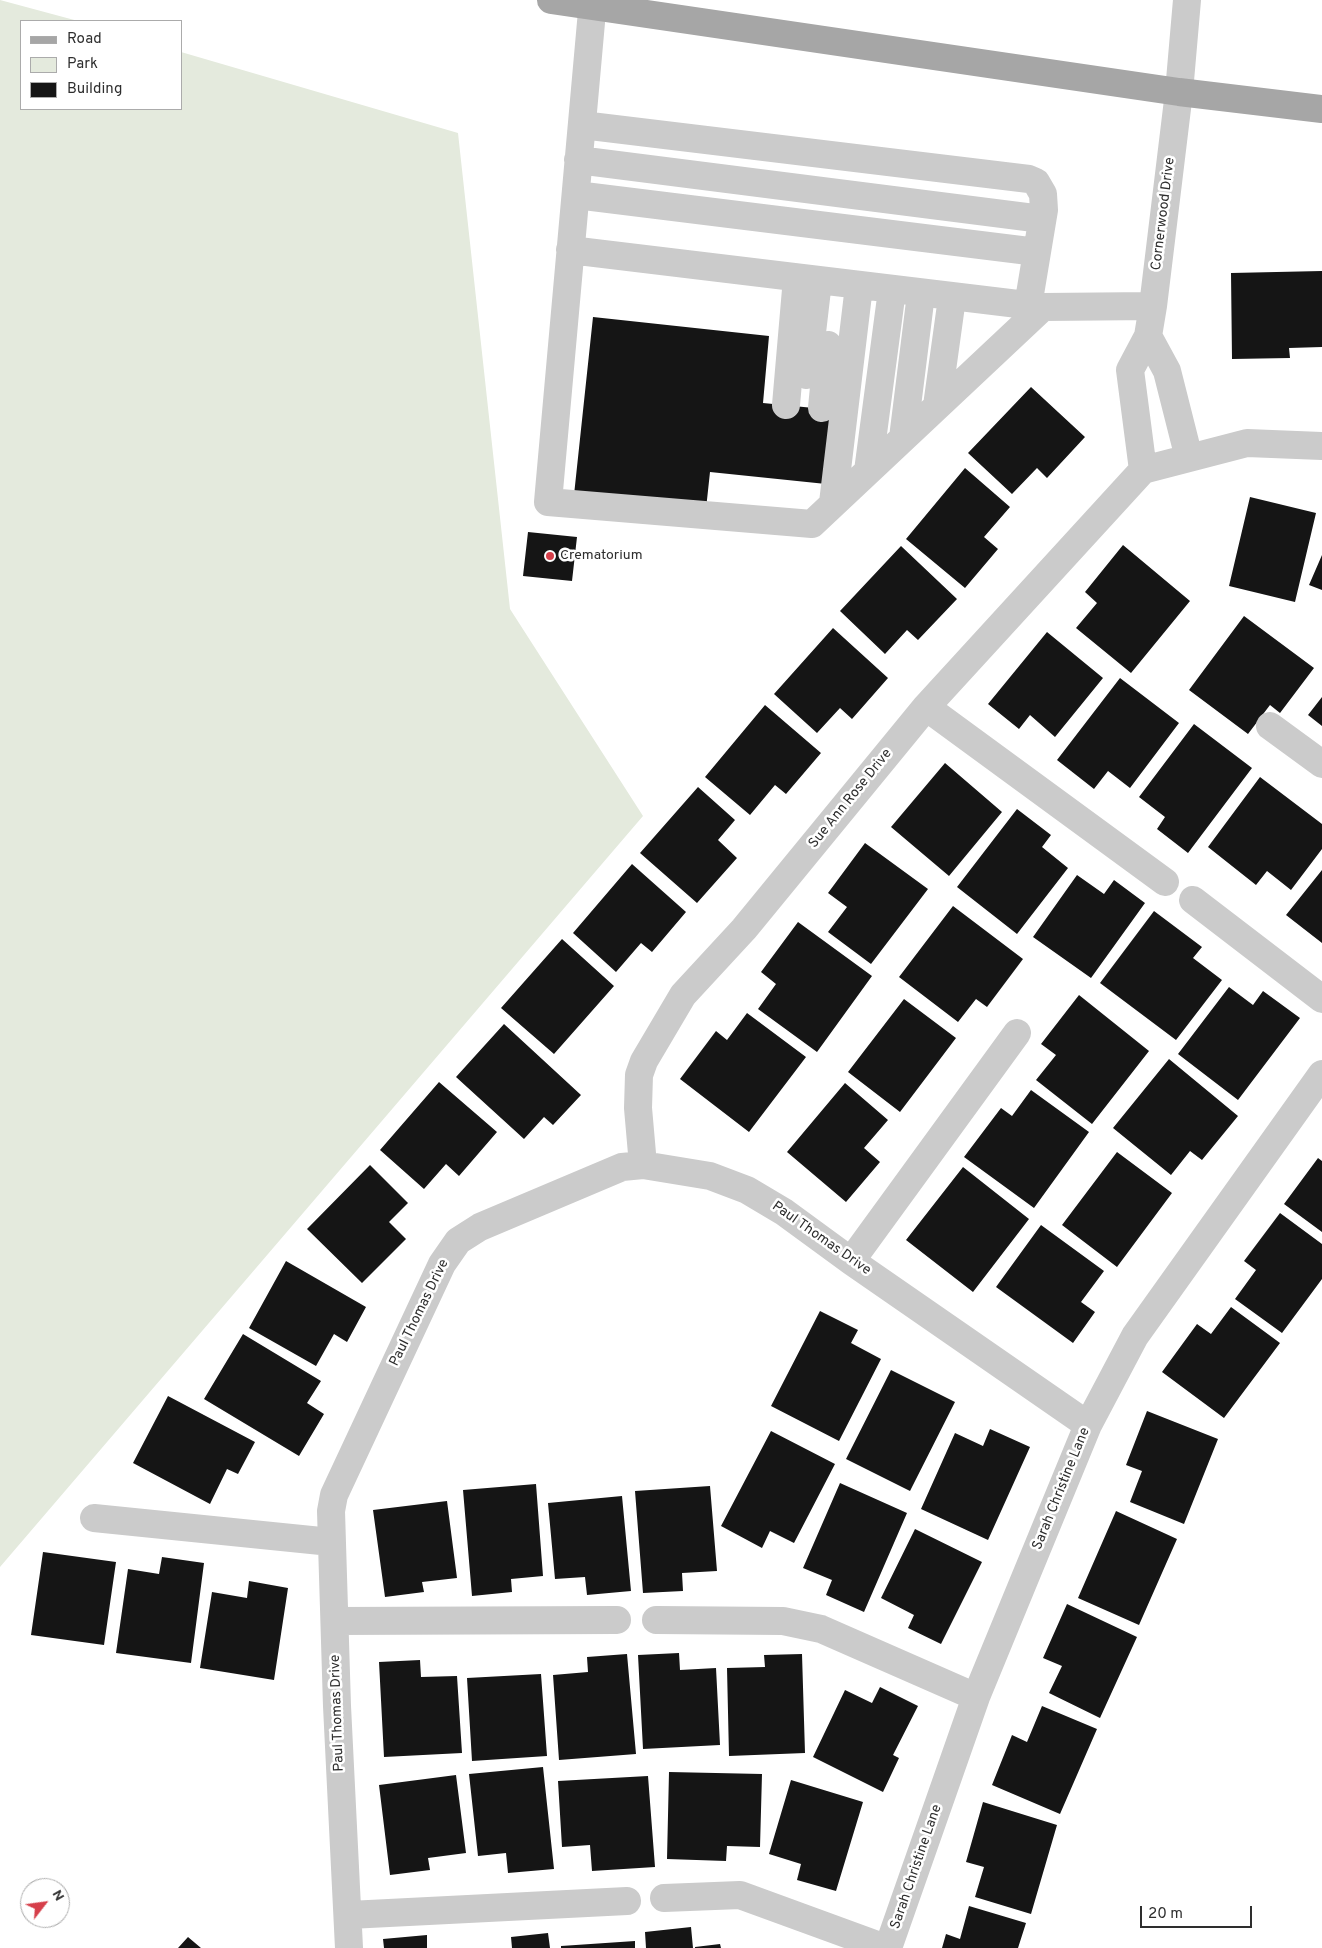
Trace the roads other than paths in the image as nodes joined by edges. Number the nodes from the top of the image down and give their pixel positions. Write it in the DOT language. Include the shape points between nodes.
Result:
graph roads {
  1 [pos="551,0"];
  2 [pos="1187,0"];
  3 [pos="593,2"];
  4 [pos="1179,92"];
  5 [pos="1322,109"];
  6 [pos="579,160"];
  7 [pos="1040,226"];
  8 [pos="570,250"];
  9 [pos="879,289"];
  10 [pos="1153,306"];
  11 [pos="1035,307"];
  12 [pos="1148,336"];
  13 [pos="913,429"];
  14 [pos="1322,446"];
  15 [pos="1189,458"];
  16 [pos="1143,470"];
  17 [pos="868,471"];
  18 [pos="840,496"];
  19 [pos="926,707"];
  20 [pos="1270,726"];
  21 [pos="1322,764"];
  22 [pos="1166,882"];
  23 [pos="1193,900"];
  24 [pos="1322,999"];
  25 [pos="1017,1033"];
  26 [pos="1322,1074"];
  27 [pos="643,1165"];
  28 [pos="851,1261"];
  29 [pos="1088,1424"];
  30 [pos="94,1518"];
  31 [pos="331,1542"];
  32 [pos="618,1620"];
  33 [pos="656,1620"];
  34 [pos="335,1621"];
  35 [pos="976,1697"];
  36 [pos="664,1898"];
  37 [pos="627,1901"];
  38 [pos="349,1915"];
  39 [pos="349,1948"];
  40 [pos="887,1948"];
  1 -- 3 [label="main road"];
  2 -- 4 [label="street, Cornerwood Drive"];
  3 -- 4 [label="main road"];
  3 -- 6 [label="street"];
  4 -- 5 [label="main road"];
  4 -- 10 [label="street, Cornerwood Drive"];
  6 -- 7 [label="street"];
  6 -- 7 [label="street"];
  6 -- 7 [label="street" via="1029,179 1036,182 1043,194"];
  6 -- 8 [label="street"];
  7 -- 11 [label="street"];
  8 -- 9 [label="street"];
  8 -- 18 [label="street" via="548,502 812,524"];
  9 -- 9 [label="street" via="804,407"];
  9 -- 11 [label="street"];
  9 -- 13 [label="street"];
  9 -- 13 [label="street"];
  9 -- 17 [label="street"];
  9 -- 18 [label="street"];
  10 -- 11 [label="street"];
  10 -- 12 [label="street, Cornerwood Drive"];
  11 -- 13 [label="street"];
  12 -- 15 [label="street" via="1167,371"];
  12 -- 16 [label="street, Cornerwood Drive" via="1130,370"];
  13 -- 17 [label="street"];
  14 -- 15 [label="street" via="1247,443"];
  15 -- 16 [label="street"];
  16 -- 19 [label="street, Sue Ann Rose Drive"];
  17 -- 18 [label="street"];
  19 -- 22 [label="street"];
  19 -- 27 [label="street, Sue Ann Rose Drive" via="744,929 683,995 639,1075"];
  20 -- 21 [label="street"];
  23 -- 24 [label="street"];
  25 -- 28 [label="street"];
  26 -- 29 [label="street, Sarah Christine Lane" via="1135,1336"];
  27 -- 28 [label="street, Paul Thomas Drive" via="710,1176 747,1190 784,1212"];
  27 -- 31 [label="street, Paul Thomas Drive" via="622,1167 480,1227 458,1241 442,1264 334,1494"];
  28 -- 29 [label="street, Paul Thomas Drive"];
  29 -- 35 [label="street, Sarah Christine Lane"];
  30 -- 31 [label="street"];
  31 -- 34 [label="street, Paul Thomas Drive"];
  32 -- 34 [label="street"];
  33 -- 35 [label="street" via="783,1621 821,1629"];
  34 -- 38 [label="street, Paul Thomas Drive"];
  35 -- 40 [label="street, Sarah Christine Lane"];
  36 -- 40 [label="street" via="740,1895"];
  37 -- 38 [label="street"];
  38 -- 39 [label="street, Paul Thomas Drive"];
}
